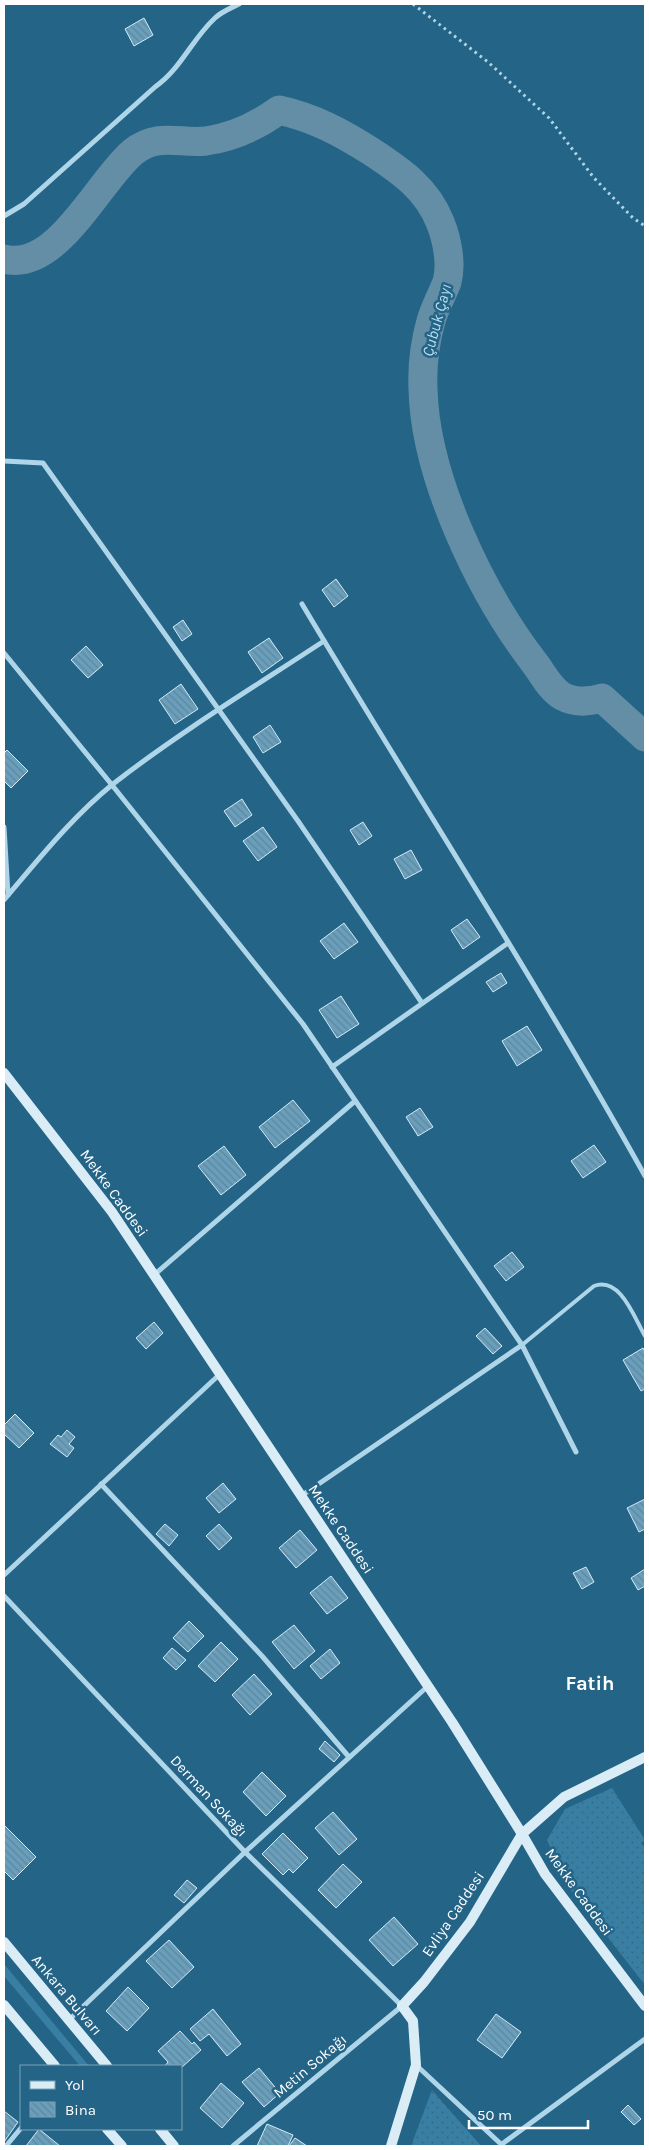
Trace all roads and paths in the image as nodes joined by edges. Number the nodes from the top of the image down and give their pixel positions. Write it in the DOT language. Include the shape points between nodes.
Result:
graph roads {
  1 [pos="239,4"];
  2 [pos="413,4"];
  3 [pos="4,216"];
  4 [pos="645,226"];
  5 [pos="4,461"];
  6 [pos="302,604"];
  7 [pos="324,642"];
  8 [pos="4,653"];
  9 [pos="219,710"];
  10 [pos="112,785"];
  11 [pos="4,827"];
  12 [pos="8,895"];
  13 [pos="4,900"];
  14 [pos="508,943"];
  15 [pos="422,1003"];
  16 [pos="332,1066"];
  17 [pos="4,1073"];
  18 [pos="356,1101"];
  19 [pos="645,1176"];
  20 [pos="154,1275"];
  21 [pos="645,1336"];
  22 [pos="522,1345"];
  23 [pos="220,1374"];
  24 [pos="576,1452"];
  25 [pos="101,1484"];
  26 [pos="301,1496"];
  27 [pos="4,1575"];
  28 [pos="4,1596"];
  29 [pos="428,1686"];
  30 [pos="645,1756"];
  31 [pos="349,1757"];
  32 [pos="522,1834"];
  33 [pos="245,1852"];
  34 [pos="4,1942"];
  35 [pos="4,2005"];
  36 [pos="402,2006"];
  37 [pos="645,2006"];
  38 [pos="69,2020"];
  39 [pos="645,2039"];
  40 [pos="54,2065"];
  41 [pos="106,2065"];
  42 [pos="416,2065"];
  43 [pos="20,2129"];
  44 [pos="108,2130"];
  45 [pos="161,2130"];
  46 [pos="503,2145"];
  47 [pos="6,2146"];
  48 [pos="122,2146"];
  49 [pos="174,2146"];
  50 [pos="233,2146"];
  51 [pos="391,2146"];
  1 -- 3 [label="street" via="216,16 169,77 24,204"];
  2 -- 4 [label="path" via="488,62 549,118 594,178"];
  5 -- 9 [label="street" via="43,463"];
  6 -- 7 [label="street"];
  7 -- 9 [label="street"];
  7 -- 14 [label="street"];
  8 -- 10 [label="street"];
  9 -- 10 [label="street"];
  9 -- 15 [label="street"];
  10 -- 12 [label="street" via="57,838"];
  10 -- 16 [label="street" via="303,1024"];
  11 -- 12 [label="street"];
  12 -- 13 [label="street"];
  14 -- 15 [label="street"];
  14 -- 19 [label="street" via="582,1062"];
  15 -- 16 [label="street"];
  16 -- 18 [label="street"];
  17 -- 20 [label="street, Mekke Caddesi" via="112,1212"];
  18 -- 20 [label="street"];
  18 -- 22 [label="street"];
  20 -- 23 [label="street, Mekke Caddesi"];
  21 -- 22 [label="lane" via="617,1289 600,1284"];
  22 -- 24 [label="street"];
  22 -- 26 [label="street"];
  23 -- 25 [label="street"];
  23 -- 26 [label="street, Mekke Caddesi"];
  25 -- 27 [label="street"];
  25 -- 31 [label="street" via="262,1656"];
  26 -- 29 [label="street, Mekke Caddesi"];
  28 -- 33 [label="street, Derman Sokağı"];
  29 -- 31 [label="street"];
  29 -- 32 [label="street, Mekke Caddesi"];
  30 -- 32 [label="street, Evliya Caddesi" via="564,1797"];
  31 -- 33 [label="street"];
  32 -- 36 [label="street, Evliya Caddesi" via="470,1922"];
  32 -- 37 [label="street, Mekke Caddesi" via="545,1874"];
  33 -- 36 [label="street, Derman Sokağı"];
  33 -- 38 [label="street"];
  34 -- 38 [label="street, Ankara Bulvarı"];
  35 -- 40 [label="street"];
  36 -- 42 [label="street" via="413,2021"];
  36 -- 50 [label="street, Metin Sokağı"];
  38 -- 41 [label="street, Ankara Bulvarı"];
  39 -- 46 [label="street"];
  42 -- 46 [label="street"];
  42 -- 51 [label="street"];
  43 -- 47 [label="street"];
  44 -- 48 [label="street"];
  45 -- 49 [label="street"];
}
